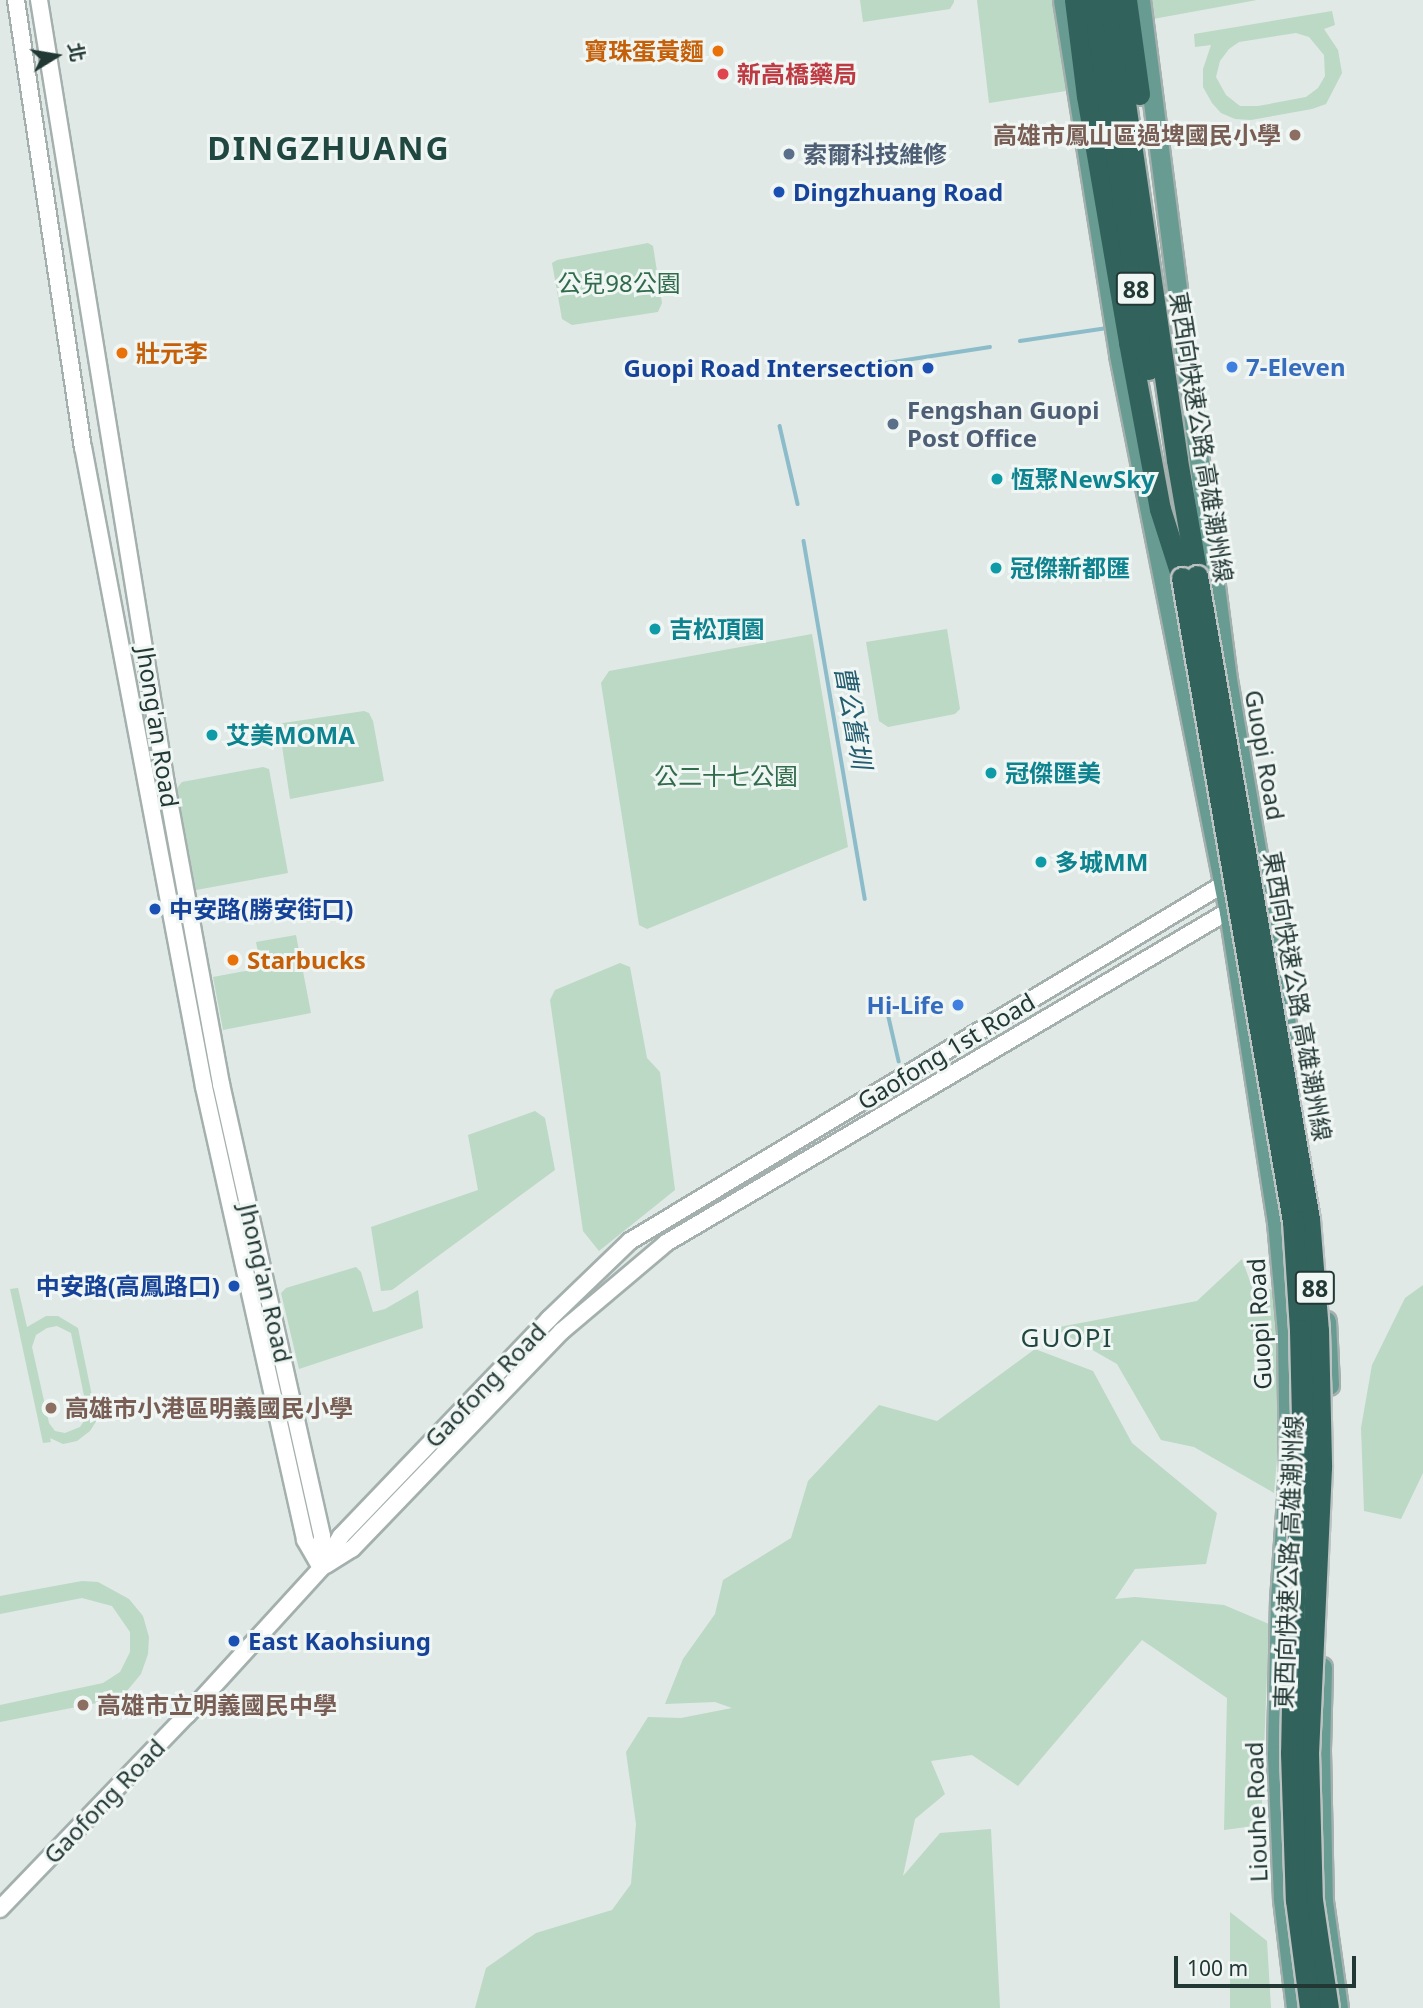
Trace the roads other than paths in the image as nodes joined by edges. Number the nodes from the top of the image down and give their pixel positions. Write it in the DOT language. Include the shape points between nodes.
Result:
graph roads {
  1 [pos="16,0"];
  2 [pos="40,0"];
  3 [pos="1063,0"];
  4 [pos="1075,0"];
  5 [pos="1093,0"];
  6 [pos="1110,0"];
  7 [pos="1126,0"];
  8 [pos="1140,0"];
  9 [pos="1190,577"];
  10 [pos="1258,857"];
  11 [pos="1224,886"];
  12 [pos="1264,887"];
  13 [pos="1229,912"];
  14 [pos="630,1241"];
  15 [pos="644,1260"];
  16 [pos="1286,1530"];
  17 [pos="321,1568"];
  18 [pos="0,1909"];
  19 [pos="1296,2008"];
  20 [pos="1310,2008"];
  21 [pos="1328,2008"];
  22 [pos="1339,2008"];
  1 -- 17 [label="street, Jhong'an Road" via="83,447 198,1060 305,1540"];
  2 -- 17 [label="street, Jhong'an Road" via="166,784 221,1084 322,1536"];
  3 -- 11 [label="main road, Guopi Road" via="1119,355"];
  4 -- 9 [label="highway" via="1089,109 1160,509"];
  5 -- 9 [label="highway, 東西向快速公路 高雄潮州線 / 88" via="1162,464"];
  6 -- 9 [label="highway, 東西向快速公路 高雄潮州線 / 88"];
  7 -- 9 [label="highway" via="1192,503"];
  8 -- 10 [label="main road, Guopi Road" via="1227,679"];
  9 -- 20 [label="highway, 東西向快速公路 高雄潮州線 / 88, bridge" via="1293,1221 1303,1468 1291,1754 1296,1900"];
  9 -- 21 [label="highway, 東西向快速公路 高雄潮州線 / 88, bridge" via="1309,1219 1318,1331 1321,1467 1308,1752 1312,1900"];
  10 -- 11 [label="street, Gaofong 1st Road"];
  10 -- 12 [label="main road, Guopi Road"];
  11 -- 13 [label="main road, Guopi Road"];
  11 -- 14 [label="street, Gaofong 1st Road"];
  12 -- 13 [label="street, Gaofong 1st Road"];
  12 -- 22 [label="main road, Guopi Road" via="1316,1219 1329,1349 1320,1751 1323,1901"];
  13 -- 15 [label="street, Gaofong 1st Road"];
  13 -- 16 [label="main road, Guopi Road" via="1277,1222 1287,1331"];
  14 -- 17 [label="street, Gaofong Road" via="341,1536"];
  15 -- 17 [label="street, Gaofong Road" via="562,1331 352,1549"];
  16 -- 19 [label="main road, Liouhe Road" via="1277,1755 1283,1899"];
  17 -- 18 [label="street, Gaofong Road"];
}
